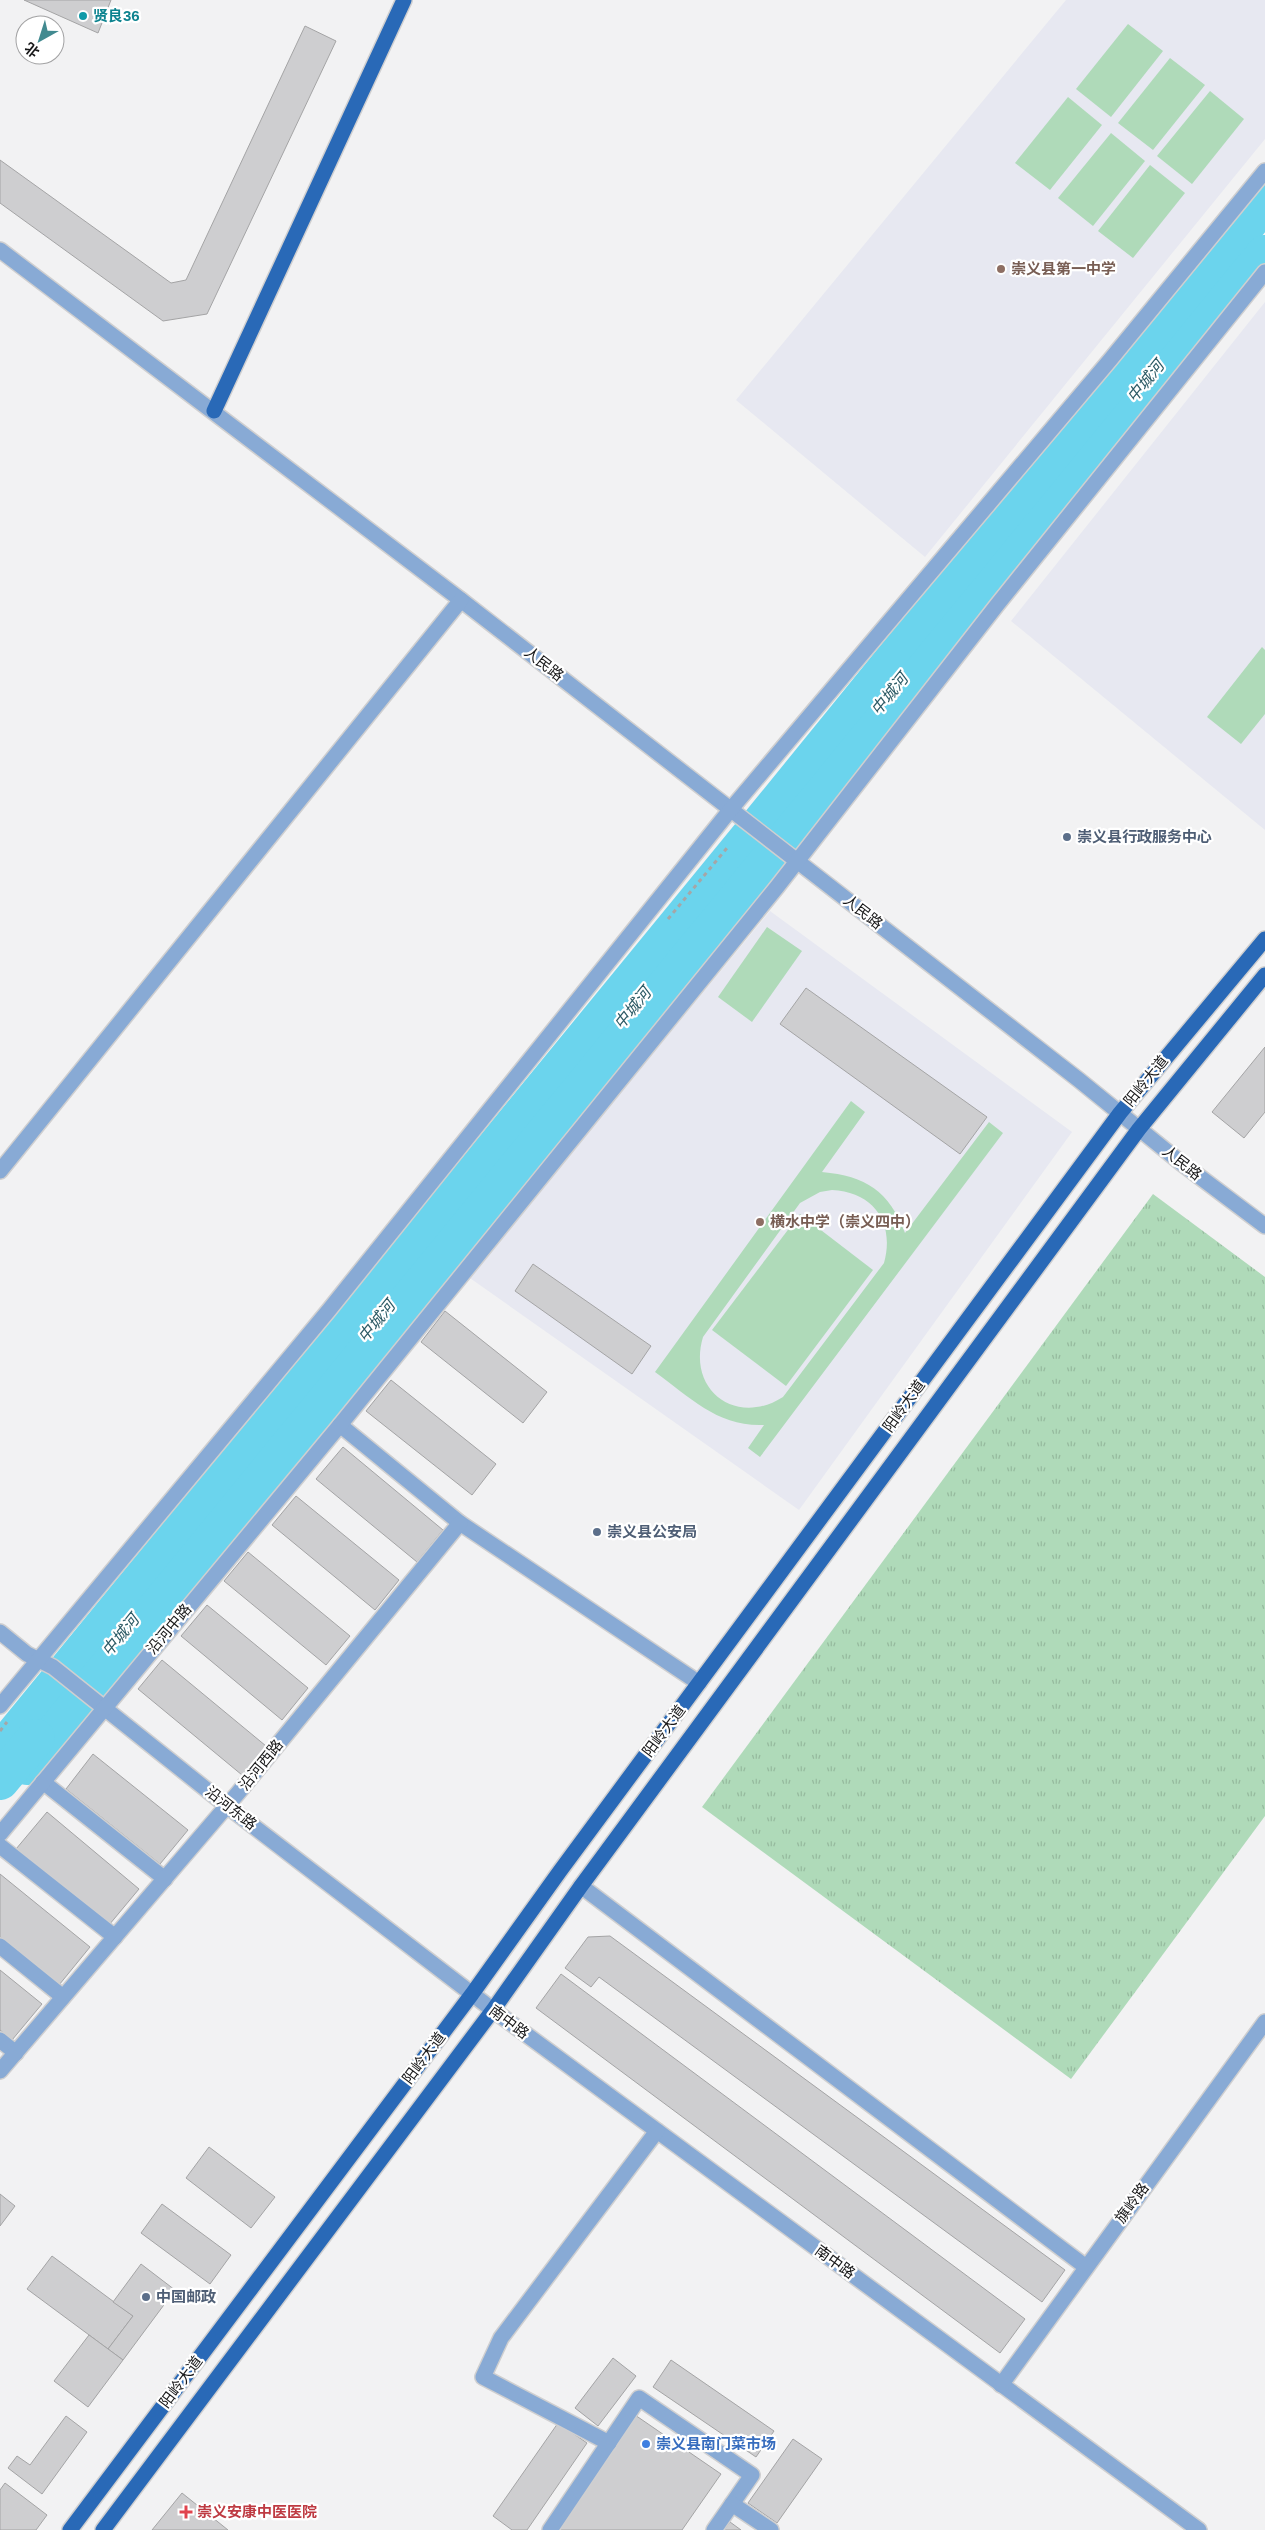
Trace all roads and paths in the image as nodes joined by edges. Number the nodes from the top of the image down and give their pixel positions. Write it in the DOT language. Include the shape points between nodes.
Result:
graph roads {
  1 [pos="404,0"];
  2 [pos="1265,171"];
  3 [pos="0,250"];
  4 [pos="1265,272"];
  5 [pos="214,411"];
  6 [pos="461,600"];
  7 [pos="731,809"];
  8 [pos="791,856"];
  9 [pos="1265,939"];
  10 [pos="1265,975"];
  11 [pos="1120,1113"];
  12 [pos="1139,1129"];
  13 [pos="0,1171"];
  14 [pos="1265,1226"];
  15 [pos="340,1425"];
  16 [pos="460,1523"];
  17 [pos="0,1632"];
  18 [pos="39,1658"];
  19 [pos="699,1683"];
  20 [pos="99,1703"];
  21 [pos="0,1706"];
  22 [pos="43,1782"];
  23 [pos="227,1806"];
  24 [pos="0,1834"];
  25 [pos="0,1846"];
  26 [pos="165,1879"];
  27 [pos="581,1886"];
  28 [pos="115,1937"];
  29 [pos="0,1946"];
  30 [pos="472,1994"];
  31 [pos="63,1997"];
  32 [pos="493,2010"];
  33 [pos="1265,2022"];
  34 [pos="0,2040"];
  35 [pos="16,2053"];
  36 [pos="0,2072"];
  37 [pos="657,2131"];
  38 [pos="1086,2266"];
  39 [pos="1002,2385"];
  40 [pos="608,2443"];
  41 [pos="732,2504"];
  42 [pos="70,2530"];
  43 [pos="103,2530"];
  44 [pos="550,2530"];
  45 [pos="714,2530"];
  46 [pos="771,2530"];
  47 [pos="1199,2530"];
  1 -- 5 [label="main road"];
  2 -- 7 [label="street"];
  3 -- 5 [label="street, 人民路"];
  4 -- 8 [label="street, 沿河中路"];
  5 -- 6 [label="street, 人民路"];
  6 -- 7 [label="street, 人民路"];
  6 -- 13 [label="street"];
  7 -- 8 [label="street, 人民路"];
  7 -- 18 [label="street" via="329,1310"];
  8 -- 11 [label="street, 人民路"];
  8 -- 15 [label="street, 沿河中路"];
  9 -- 11 [label="main road, 阳岭大道"];
  10 -- 12 [label="main road, 阳岭大道"];
  11 -- 12 [label="street, 人民路"];
  11 -- 19 [label="main road, 阳岭大道"];
  12 -- 14 [label="street, 人民路"];
  12 -- 27 [label="main road, 阳岭大道"];
  15 -- 16 [label="street"];
  15 -- 20 [label="street, 沿河中路"];
  16 -- 19 [label="street"];
  16 -- 23 [label="street, 沿河西路"];
  17 -- 18 [label="street, 沿河东路" via="27,1654"];
  18 -- 20 [label="street, 沿河东路"];
  18 -- 21 [label="street"];
  19 -- 30 [label="main road, 阳岭大道"];
  20 -- 22 [label="street, 沿河中路"];
  20 -- 23 [label="street, 沿河东路"];
  22 -- 24 [label="street, 沿河中路"];
  22 -- 26 [label="street"];
  23 -- 26 [label="street, 沿河西路"];
  23 -- 30 [label="street, 沿河东路"];
  25 -- 28 [label="street"];
  26 -- 28 [label="street, 沿河西路"];
  27 -- 32 [label="main road, 阳岭大道"];
  27 -- 38 [label="street"];
  28 -- 31 [label="street, 沿河西路"];
  29 -- 31 [label="street"];
  30 -- 32 [label="street, 南中路"];
  30 -- 42 [label="main road, 阳岭大道"];
  31 -- 35 [label="street, 沿河西路"];
  32 -- 37 [label="street, 南中路"];
  32 -- 43 [label="main road, 阳岭大道"];
  33 -- 38 [label="street, 旗岭路"];
  34 -- 35 [label="street"];
  35 -- 36 [label="street, 沿河西路"];
  37 -- 39 [label="street, 南中路"];
  37 -- 40 [label="street" via="501,2338 483,2377"];
  38 -- 39 [label="street, 旗岭路"];
  39 -- 47 [label="street, 南中路"];
  40 -- 41 [label="street" via="639,2398 752,2475"];
  40 -- 44 [label="street"];
  41 -- 45 [label="street"];
  41 -- 46 [label="street"];
}
